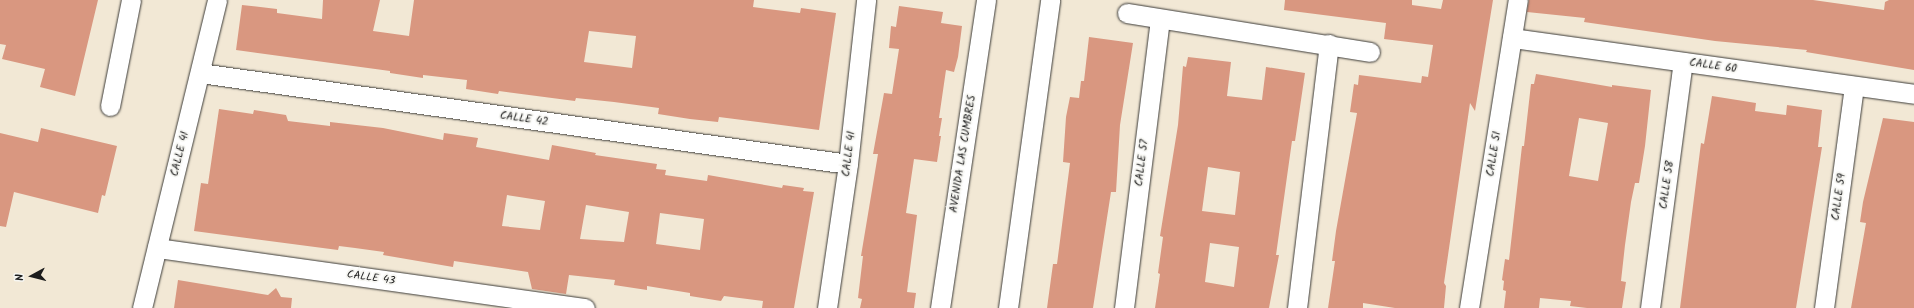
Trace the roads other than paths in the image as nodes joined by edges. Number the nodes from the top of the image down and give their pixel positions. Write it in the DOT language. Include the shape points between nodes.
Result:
graph roads {
  1 [pos="131,0"];
  2 [pos="217,0"];
  3 [pos="866,0"];
  4 [pos="986,0"];
  5 [pos="1050,0"];
  6 [pos="1518,0"];
  7 [pos="1127,12"];
  8 [pos="1160,18"];
  9 [pos="1512,38"];
  10 [pos="1329,44"];
  11 [pos="1370,52"];
  12 [pos="1683,62"];
  13 [pos="200,73"];
  14 [pos="1854,86"];
  15 [pos="1914,94"];
  16 [pos="110,106"];
  17 [pos="848,164"];
  18 [pos="157,248"];
  19 [pos="142,308"];
  20 [pos="585,308"];
  21 [pos="827,308"];
  22 [pos="940,308"];
  23 [pos="1008,308"];
  24 [pos="1124,308"];
  25 [pos="1297,308"];
  26 [pos="1469,308"];
  27 [pos="1650,308"];
  28 [pos="1824,308"];
  1 -- 16 [label="street"];
  2 -- 13 [label="street, CALLE 41"];
  3 -- 17 [label="street, CALLE 41"];
  4 -- 22 [label="street, AVENIDA LAS CUMBRES"];
  5 -- 23 [label="street"];
  6 -- 9 [label="street, CALLE 51"];
  7 -- 8 [label="street"];
  8 -- 10 [label="street"];
  8 -- 24 [label="street, CALLE 57"];
  9 -- 12 [label="street, CALLE 60"];
  9 -- 26 [label="street, CALLE 51"];
  10 -- 11 [label="street"];
  10 -- 25 [label="street"];
  12 -- 14 [label="street, CALLE 60"];
  12 -- 27 [label="street, CALLE 58"];
  13 -- 17 [label="street, CALLE 42"];
  13 -- 18 [label="street, CALLE 41"];
  14 -- 15 [label="street, CALLE 60"];
  14 -- 28 [label="street, CALLE 59"];
  17 -- 21 [label="street, CALLE 41"];
  18 -- 19 [label="street, CALLE 41"];
  18 -- 20 [label="street, CALLE 43"];
}
